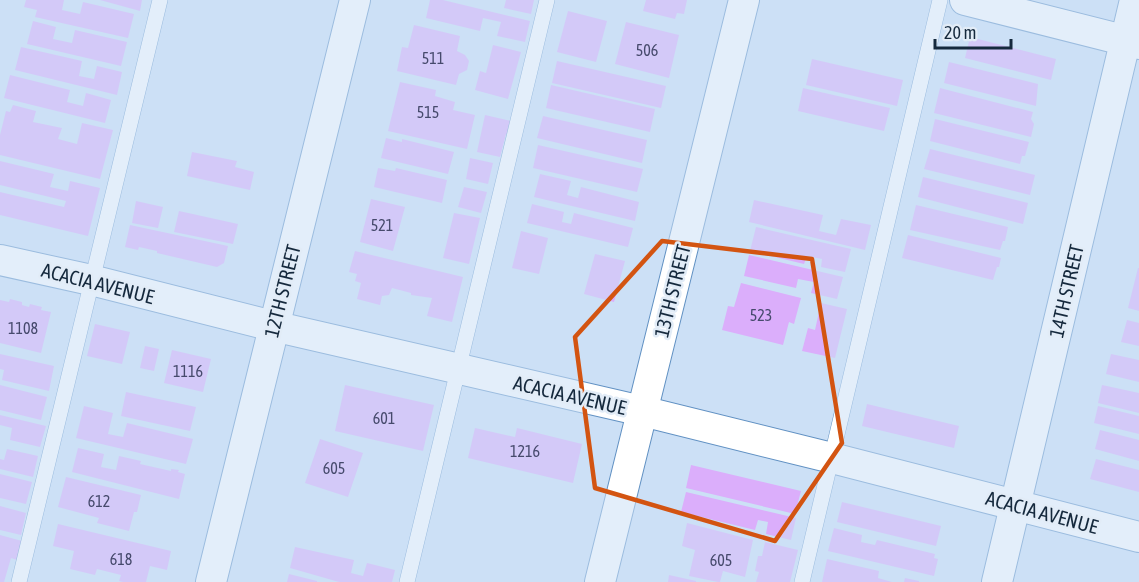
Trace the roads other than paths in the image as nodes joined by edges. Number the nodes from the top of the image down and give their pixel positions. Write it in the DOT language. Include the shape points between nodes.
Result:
graph roads {
  1 [pos="160,0"];
  2 [pos="355,0"];
  3 [pos="547,0"];
  4 [pos="744,0"];
  5 [pos="940,0"];
  6 [pos="965,0"];
  7 [pos="1135,0"];
  8 [pos="1132,43"];
  9 [pos="0,260"];
  10 [pos="91,280"];
  11 [pos="273,326"];
  12 [pos="458,370"];
  13 [pos="642,411"];
  14 [pos="832,458"];
  15 [pos="1016,505"];
  16 [pos="1139,537"];
  17 [pos="19,582"];
  18 [pos="211,582"];
  19 [pos="406,582"];
  20 [pos="600,582"];
  21 [pos="802,582"];
  22 [pos="997,582"];
  1 -- 10 [label="lane"];
  2 -- 11 [label="street, 12TH STREET"];
  3 -- 12 [label="lane"];
  4 -- 13 [label="street, 13TH STREET"];
  5 -- 14 [label="lane"];
  6 -- 8 [label="street"];
  7 -- 8 [label="street, 14TH STREET"];
  8 -- 15 [label="street, 14TH STREET"];
  9 -- 10 [label="street, ACACIA AVENUE"];
  10 -- 11 [label="street, ACACIA AVENUE"];
  10 -- 17 [label="lane"];
  11 -- 12 [label="street, ACACIA AVENUE"];
  11 -- 18 [label="street, 12TH STREET"];
  12 -- 13 [label="street, ACACIA AVENUE"];
  12 -- 19 [label="lane"];
  13 -- 14 [label="street, ACACIA AVENUE"];
  13 -- 20 [label="street, 13TH STREET"];
  14 -- 15 [label="street, ACACIA AVENUE"];
  14 -- 21 [label="lane"];
  15 -- 16 [label="street, ACACIA AVENUE"];
  15 -- 22 [label="street, 14TH STREET"];
}
